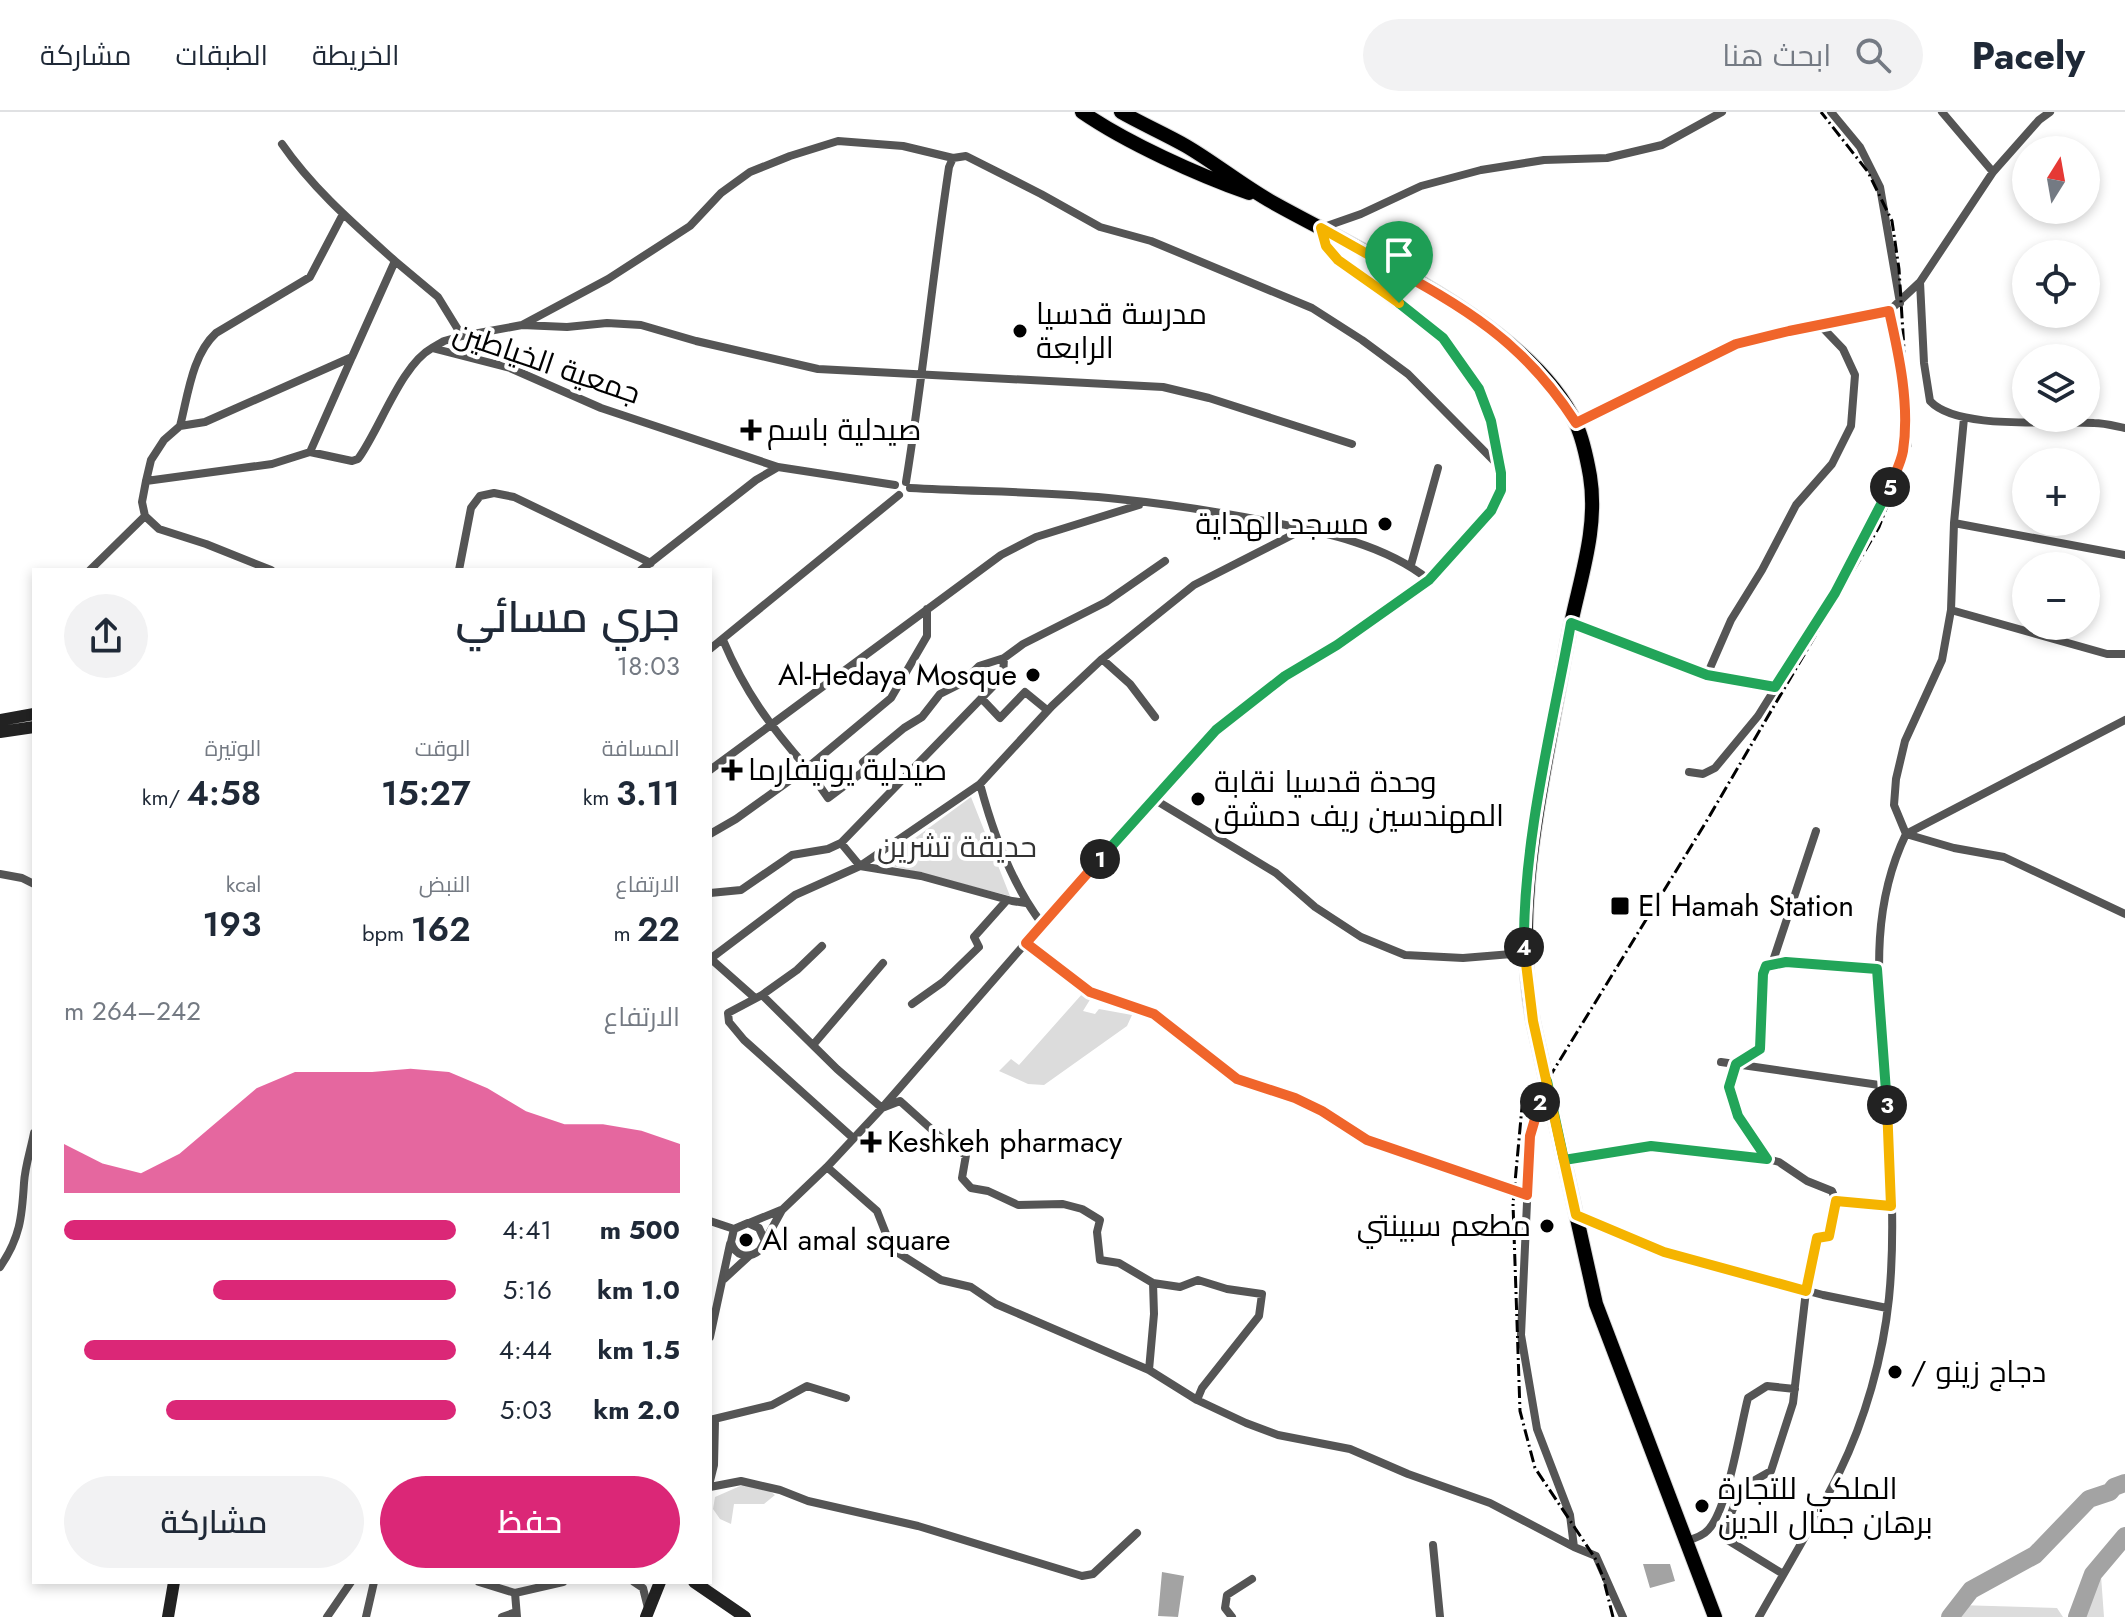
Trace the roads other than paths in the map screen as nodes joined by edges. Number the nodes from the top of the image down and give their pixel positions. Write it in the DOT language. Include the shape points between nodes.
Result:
graph roads {
  1 [pos="1082,112"];
  2 [pos="1121,112"];
  3 [pos="1722,112"];
  4 [pos="1831,112"];
  5 [pos="1942,112"];
  6 [pos="2050,112"];
  7 [pos="282,144"];
  8 [pos="953,158"];
  9 [pos="1993,172"];
  10 [pos="1269,200"];
  11 [pos="343,214"];
  12 [pos="1321,228"];
  13 [pos="395,261"];
  14 [pos="1920,282"];
  15 [pos="1900,303"];
  16 [pos="1889,311"];
  17 [pos="522,325"];
  18 [pos="1820,325"];
  19 [pos="462,336"];
  20 [pos="432,348"];
  21 [pos="352,357"];
  22 [pos="923,375"];
  23 [pos="1964,418"];
  24 [pos="1576,423"];
  25 [pos="180,426"];
  26 [pos="2125,428"];
  27 [pos="1352,444"];
  28 [pos="310,452"];
  29 [pos="1497,464"];
  30 [pos="778,467"];
  31 [pos="1438,468"];
  32 [pos="146,481"];
  33 [pos="895,485"];
  34 [pos="908,485"];
  35 [pos="899,495"];
  36 [pos="1144,503"];
  37 [pos="145,516"];
  38 [pos="1954,523"];
  39 [pos="1305,528"];
  40 [pos="2125,555"];
  41 [pos="1165,561"];
  42 [pos="651,563"];
  43 [pos="1411,565"];
  44 [pos="92,568"];
  45 [pos="266,568"];
  46 [pos="459,568"];
  47 [pos="644,568"];
  48 [pos="1429,580"];
  49 [pos="927,609"];
  50 [pos="1951,610"];
  51 [pos="1571,623"];
  52 [pos="723,640"];
  53 [pos="712,648"];
  54 [pos="2125,654"];
  55 [pos="1004,658"];
  56 [pos="1102,659"];
  57 [pos="1707,675"];
  58 [pos="1775,687"];
  59 [pos="982,699"];
  60 [pos="1047,710"];
  61 [pos="32,714"];
  62 [pos="1155,717"];
  63 [pos="0,720"];
  64 [pos="2125,720"];
  65 [pos="770,725"];
  66 [pos="32,727"];
  67 [pos="0,732"];
  68 [pos="712,768"];
  69 [pos="807,768"];
  70 [pos="1689,772"];
  71 [pos="980,784"];
  72 [pos="1152,798"];
  73 [pos="1816,831"];
  74 [pos="712,833"];
  75 [pos="1906,834"];
  76 [pos="841,843"];
  77 [pos="860,866"];
  78 [pos="0,874"];
  79 [pos="32,883"];
  80 [pos="712,893"];
  81 [pos="1007,900"];
  82 [pos="1026,903"];
  83 [pos="2125,914"];
  84 [pos="1043,925"];
  85 [pos="1026,943"];
  86 [pos="822,946"];
  87 [pos="1524,953"];
  88 [pos="712,957"];
  89 [pos="712,961"];
  90 [pos="883,963"];
  91 [pos="1772,964"];
  92 [pos="1877,969"];
  93 [pos="759,996"];
  94 [pos="912,1004"];
  95 [pos="813,1045"];
  96 [pos="1721,1062"];
  97 [pos="1736,1064"];
  98 [pos="1547,1081"];
  99 [pos="1886,1086"];
  100 [pos="882,1108"];
  101 [pos="853,1138"];
  102 [pos="32,1143"];
  103 [pos="1767,1159"];
  104 [pos="1564,1160"];
  105 [pos="827,1167"];
  106 [pos="1527,1195"];
  107 [pos="1836,1201"];
  108 [pos="1891,1206"];
  109 [pos="782,1210"];
  110 [pos="1576,1215"];
  111 [pos="712,1222"];
  112 [pos="748,1223"];
  113 [pos="734,1229"];
  114 [pos="764,1239"];
  115 [pos="731,1242"];
  116 [pos="749,1256"];
  117 [pos="0,1267"];
  118 [pos="723,1280"];
  119 [pos="1153,1283"];
  120 [pos="1806,1291"];
  121 [pos="1887,1308"];
  122 [pos="712,1328"];
  123 [pos="1149,1370"];
  124 [pos="1795,1389"];
  125 [pos="846,1398"];
  126 [pos="1197,1400"];
  127 [pos="712,1420"];
  128 [pos="712,1474"];
  129 [pos="712,1484"];
  130 [pos="1137,1533"];
  131 [pos="1686,1541"];
  132 [pos="1433,1545"];
  133 [pos="1574,1547"];
  134 [pos="1783,1574"];
  135 [pos="1252,1579"];
  136 [pos="174,1584"];
  137 [pos="350,1584"];
  138 [pos="374,1584"];
  139 [pos="486,1584"];
  140 [pos="554,1584"];
  141 [pos="637,1584"];
  142 [pos="659,1584"];
  143 [pos="696,1584"];
  144 [pos="515,1593"];
  145 [pos="728,1611"];
  146 [pos="517,1614"];
  147 [pos="647,1614"];
  148 [pos="168,1617"];
  149 [pos="327,1617"];
  150 [pos="366,1617"];
  151 [pos="502,1617"];
  152 [pos="745,1617"];
  153 [pos="1232,1617"];
  154 [pos="1440,1617"];
  155 [pos="1623,1617"];
  156 [pos="1715,1617"];
  157 [pos="1759,1617"];
  1 -- 10 [label="main road" via="1199,173"];
  2 -- 10 [label="main road"];
  3 -- 12 [label="street" via="1662,145 1607,158 1481,170 1421,186"];
  4 -- 15 [label="street" via="1860,147 1880,187"];
  5 -- 9 [label="street"];
  6 -- 9 [label="street"];
  7 -- 11 [label="street"];
  8 -- 17 [label="street" via="903,146 838,141 790,156 750,172 690,226 608,279"];
  8 -- 22 [label="street"];
  8 -- 29 [label="street" via="976,160 1100,227 1151,241 1312,308 1408,374"];
  9 -- 14 [label="street"];
  10 -- 12 [label="main road"];
  11 -- 13 [label="street"];
  11 -- 25 [label="street" via="310,277 207,341"];
  12 -- 24 [label="main road" via="1488,326 1537,369"];
  12 -- 29 [label="street" via="1326,246 1338,260 1421,318 1464,364 1491,421"];
  13 -- 19 [label="street" via="438,297"];
  13 -- 21 [label="street"];
  14 -- 15 [label="street"];
  14 -- 23 [label="street" via="1930,401"];
  15 -- 16 [label="street"];
  16 -- 18 [label="street"];
  16 -- 58 [label="street" via="1904,400 1903,451 1890,488 1835,593"];
  17 -- 19 [label="street"];
  17 -- 22 [label="street" via="641,325 818,369"];
  18 -- 24 [label="street" via="1736,344"];
  18 -- 57 [label="street" via="1843,349 1855,375 1851,426 1832,464 1796,505 1731,620"];
  19 -- 20 [label="street"];
  20 -- 28 [label="street, جمعية الخياطين" via="404,380 358,459"];
  20 -- 30 [label="street, جمعية الخياطين" via="510,368 601,408"];
  21 -- 25 [label="street" via="205,422"];
  21 -- 28 [label="street"];
  22 -- 27 [label="street" via="1163,387"];
  22 -- 34 [label="street"];
  23 -- 26 [label="street"];
  23 -- 38 [label="street"];
  24 -- 51 [label="main road" via="1593,511"];
  25 -- 32 [label="street" via="157,450"];
  28 -- 32 [label="street" via="272,464"];
  29 -- 48 [label="street" via="1501,490 1491,511"];
  30 -- 33 [label="street, جمعية الخياطين"];
  30 -- 42 [label="street"];
  31 -- 43 [label="street"];
  32 -- 37 [label="street"];
  33 -- 34 [label="street"];
  33 -- 35 [label="street"];
  34 -- 35 [label="street" via="908,493"];
  34 -- 36 [label="street"];
  35 -- 52 [label="street"];
  36 -- 39 [label="street"];
  36 -- 49 [label="street" via="1036,537 1001,555"];
  37 -- 44 [label="street"];
  37 -- 45 [label="street" via="159,529"];
  38 -- 40 [label="street"];
  38 -- 50 [label="street"];
  39 -- 43 [label="street"];
  39 -- 56 [label="street" via="1194,585"];
  41 -- 55 [label="street" via="1106,602"];
  42 -- 46 [label="street" via="528,503 494,493 480,496 471,508"];
  42 -- 47 [label="street"];
  43 -- 48 [label="street"];
  48 -- 72 [label="street" via="1285,676 1216,730"];
  49 -- 65 [label="street"];
  49 -- 69 [label="street" via="927,636 891,698"];
  50 -- 54 [label="street" via="2092,650"];
  50 -- 75 [label="street" via="1942,660 1905,741 1896,779 1894,805"];
  51 -- 57 [label="street"];
  51 -- 87 [label="main road" via="1540,792 1525,902"];
  52 -- 53 [label="street"];
  52 -- 65 [label="street"];
  55 -- 59 [label="street" via="1003,676"];
  55 -- 69 [label="street" via="979,666 940,694 922,717 863,762 868,768 828,798"];
  56 -- 60 [label="street"];
  56 -- 62 [label="street"];
  57 -- 58 [label="street"];
  58 -- 70 [label="street" via="1715,768 1703,774"];
  59 -- 60 [label="street" via="1000,718 1025,692"];
  59 -- 76 [label="street"];
  60 -- 71 [label="street"];
  61 -- 63 [label="main road"];
  64 -- 75 [label="street"];
  65 -- 68 [label="street"];
  65 -- 69 [label="street"];
  66 -- 67 [label="main road"];
  69 -- 74 [label="street"];
  71 -- 77 [label="street"];
  71 -- 82 [label="street"];
  72 -- 84 [label="street"];
  72 -- 87 [label="street" via="1276,873 1361,937 1405,955"];
  73 -- 91 [label="street"];
  75 -- 83 [label="street" via="2004,857"];
  75 -- 92 [label="street" via="1894,860 1881,920"];
  76 -- 77 [label="street"];
  76 -- 80 [label="street" via="792,855 741,890"];
  77 -- 81 [label="street" via="921,876"];
  77 -- 88 [label="street" via="795,895"];
  78 -- 79 [label="street"];
  81 -- 82 [label="street"];
  81 -- 94 [label="street" via="974,937 979,947"];
  82 -- 84 [label="street"];
  84 -- 85 [label="street"];
  85 -- 100 [label="street"];
  85 -- 106 [label="street" via="1090,992 1154,1014 1237,1079 1295,1098 1367,1140"];
  86 -- 93 [label="street"];
  87 -- 98 [label="main road"];
  89 -- 93 [label="street"];
  90 -- 95 [label="street"];
  91 -- 92 [label="street"];
  91 -- 97 [label="street" via="1763,974 1760,1049"];
  92 -- 99 [label="street"];
  93 -- 95 [label="street"];
  93 -- 101 [label="street" via="728,1013 729,1022"];
  95 -- 100 [label="street"];
  96 -- 97 [label="street"];
  97 -- 99 [label="street"];
  97 -- 103 [label="street" via="1729,1087 1738,1116"];
  98 -- 104 [label="main road"];
  98 -- 106 [label="street" via="1530,1136"];
  99 -- 108 [label="street"];
  100 -- 101 [label="street"];
  100 -- 119 [label="street" via="900,1101 966,1155 962,1178 971,1188 1018,1205 1063,1204 1100,1220 1100,1260 1119,1263"];
  101 -- 105 [label="street"];
  102 -- 117 [label="street" via="21,1222"];
  103 -- 104 [label="street" via="1651,1146"];
  103 -- 107 [label="street" via="1832,1191"];
  104 -- 110 [label="main road"];
  105 -- 109 [label="street"];
  105 -- 123 [label="street" via="877,1211 892,1249 941,1280 971,1287 996,1304"];
  106 -- 133 [label="street" via="1521,1335 1537,1429 1570,1515"];
  107 -- 108 [label="street"];
  107 -- 120 [label="street" via="1829,1236 1817,1238"];
  108 -- 121 [label="street"];
  109 -- 112 [label="street"];
  109 -- 114 [label="street"];
  110 -- 120 [label="street" via="1664,1252"];
  110 -- 131 [label="main road" via="1596,1304"];
  111 -- 113 [label="street"];
  112 -- 113 [label="street"];
  112 -- 114 [label="street" via="759,1228"];
  113 -- 115 [label="street"];
  114 -- 116 [label="street" via="760,1250"];
  115 -- 116 [label="street" via="739,1254"];
  115 -- 118 [label="street"];
  116 -- 118 [label="street"];
  118 -- 122 [label="street"];
  119 -- 123 [label="street"];
  119 -- 126 [label="street" via="1180,1287 1198,1280 1262,1294 1259,1316"];
  120 -- 121 [label="street"];
  120 -- 124 [label="street"];
  121 -- 134 [label="street" via="1871,1389 1840,1472"];
  123 -- 126 [label="street"];
  124 -- 131 [label="street" via="1767,1386 1748,1398 1719,1507 1709,1529"];
  124 -- 134 [label="street" via="1771,1471 1741,1488 1725,1529 1726,1539"];
  125 -- 127 [label="street" via="807,1386 772,1405"];
  126 -- 133 [label="street" via="1278,1435 1350,1449 1490,1503"];
  127 -- 128 [label="street"];
  129 -- 130 [label="street" via="741,1481 780,1490 1082,1576 1093,1574"];
  131 -- 156 [label="main road"];
  132 -- 154 [label="street"];
  133 -- 155 [label="street" via="1596,1556"];
  134 -- 157 [label="street"];
  135 -- 153 [label="street" via="1227,1595 1225,1608"];
  136 -- 148 [label="main road"];
  137 -- 149 [label="street"];
  138 -- 150 [label="street"];
  139 -- 144 [label="street"];
  140 -- 144 [label="street"];
  141 -- 147 [label="street" via="643,1588"];
  142 -- 147 [label="main road"];
  143 -- 145 [label="main road"];
  144 -- 146 [label="street"];
  145 -- 152 [label="main road"];
  146 -- 151 [label="street"];
}
